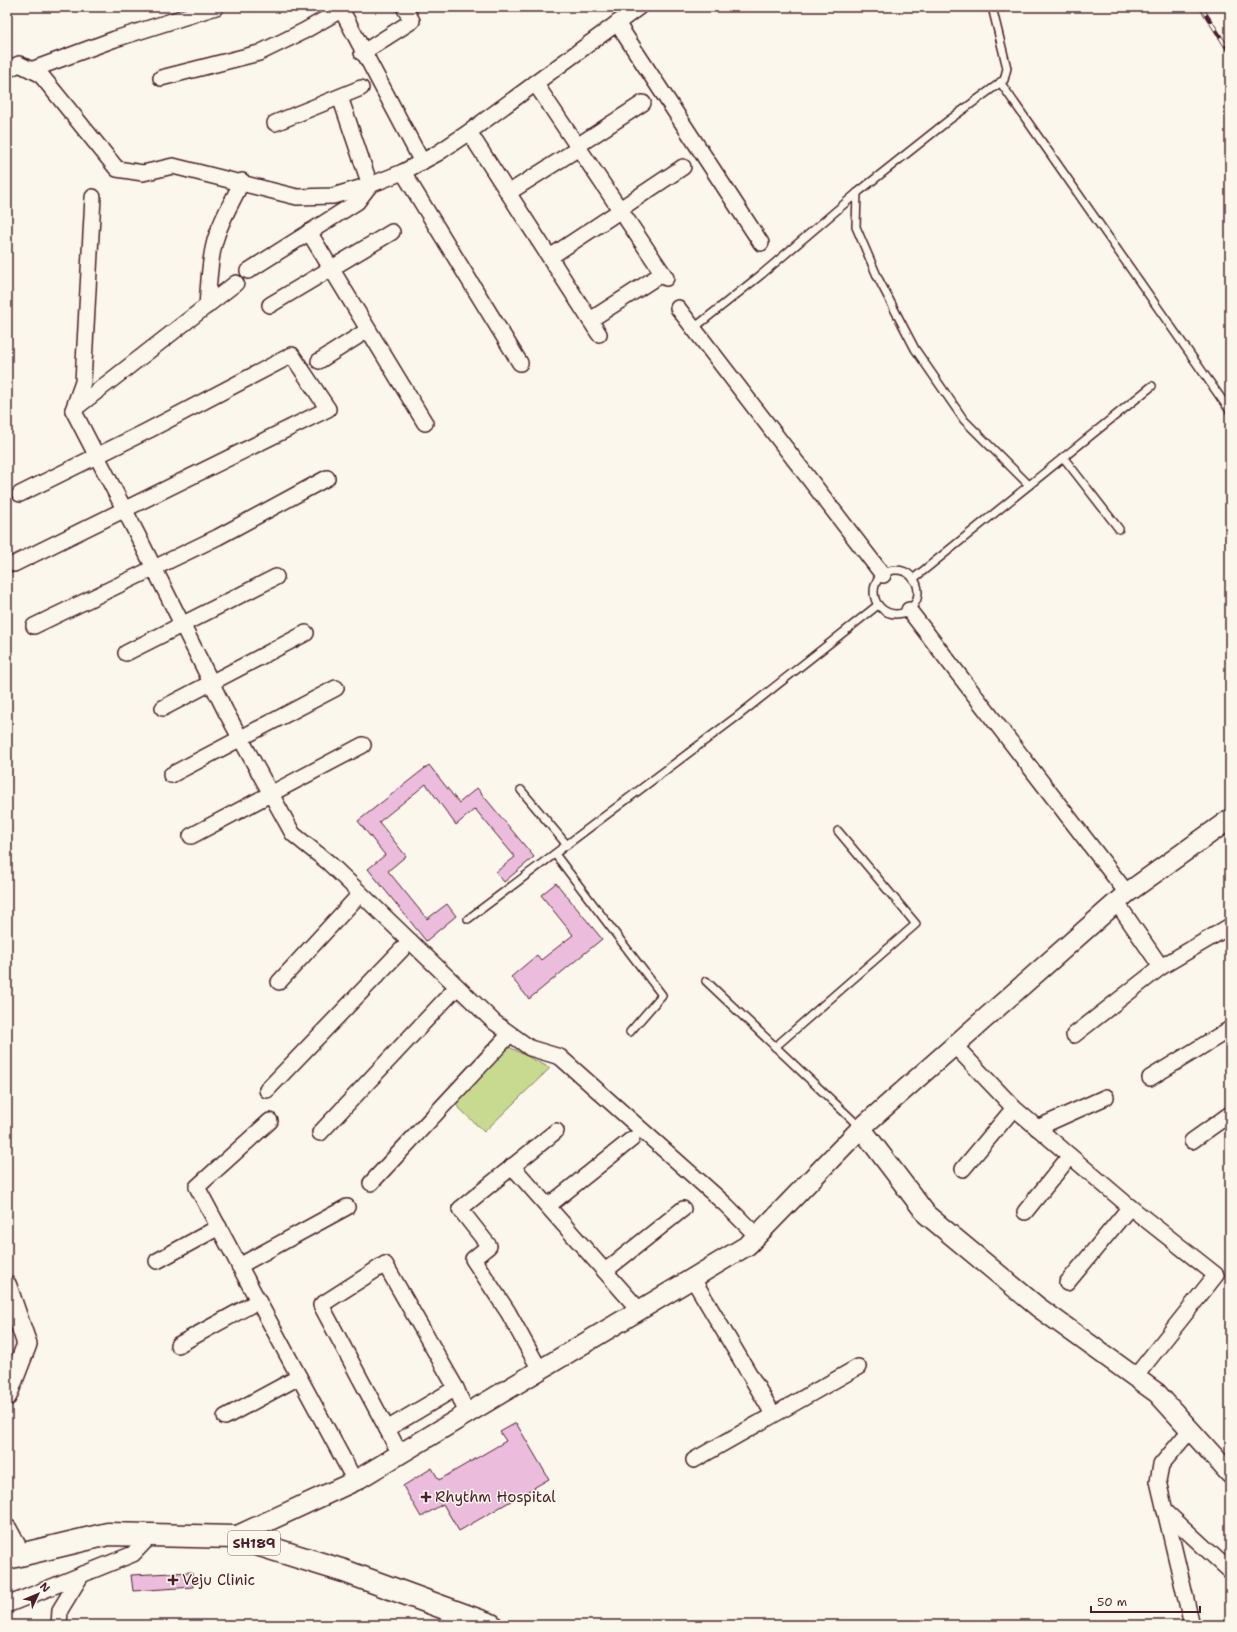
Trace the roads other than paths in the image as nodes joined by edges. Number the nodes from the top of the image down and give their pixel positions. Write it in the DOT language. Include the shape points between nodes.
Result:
graph roads {
  1 [pos="215,7"];
  2 [pos="404,7"];
  3 [pos="639,7"];
  4 [pos="992,7"];
  5 [pos="340,9"];
  6 [pos="617,23"];
  7 [pos="362,53"];
  8 [pos="7,70"];
  9 [pos="30,70"];
  10 [pos="161,78"];
  11 [pos="1000,82"];
  12 [pos="535,83"];
  13 [pos="361,88"];
  14 [pos="340,97"];
  15 [pos="643,103"];
  16 [pos="275,123"];
  17 [pos="469,132"];
  18 [pos="578,147"];
  19 [pos="422,162"];
  20 [pos="683,167"];
  21 [pos="404,172"];
  22 [pos="242,182"];
  23 [pos="370,185"];
  24 [pos="508,193"];
  25 [pos="857,193"];
  26 [pos="93,197"];
  27 [pos="620,210"];
  28 [pos="309,232"];
  29 [pos="392,232"];
  30 [pos="761,243"];
  31 [pos="550,257"];
  32 [pos="331,269"];
  33 [pos="248,271"];
  34 [pos="236,284"];
  35 [pos="270,305"];
  36 [pos="207,306"];
  37 [pos="678,308"];
  38 [pos="590,320"];
  39 [pos="694,328"];
  40 [pos="368,330"];
  41 [pos="599,334"];
  42 [pos="319,361"];
  43 [pos="520,363"];
  44 [pos="1152,386"];
  45 [pos="73,410"];
  46 [pos="1230,411"];
  47 [pos="425,423"];
  48 [pos="96,455"];
  49 [pos="1064,457"];
  50 [pos="327,478"];
  51 [pos="1029,485"];
  52 [pos="20,494"];
  53 [pos="124,509"];
  54 [pos="1119,529"];
  55 [pos="14,564"];
  56 [pos="154,568"];
  57 [pos="883,575"];
  58 [pos="276,577"];
  59 [pos="913,579"];
  60 [pos="878,605"];
  61 [pos="910,610"];
  62 [pos="182,624"];
  63 [pos="34,626"];
  64 [pos="306,632"];
  65 [pos="126,653"];
  66 [pos="211,682"];
  67 [pos="336,688"];
  68 [pos="163,708"];
  69 [pos="240,738"];
  70 [pos="363,745"];
  71 [pos="171,775"];
  72 [pos="521,790"];
  73 [pos="272,795"];
  74 [pos="1230,818"];
  75 [pos="838,831"];
  76 [pos="191,836"];
  77 [pos="567,845"];
  78 [pos="555,854"];
  79 [pos="360,894"];
  80 [pos="1122,898"];
  81 [pos="468,920"];
  82 [pos="1230,926"];
  83 [pos="410,941"];
  84 [pos="1161,967"];
  85 [pos="706,981"];
  86 [pos="279,982"];
  87 [pos="457,987"];
  88 [pos="1230,1029"];
  89 [pos="630,1032"];
  90 [pos="510,1034"];
  91 [pos="1074,1035"];
  92 [pos="955,1046"];
  93 [pos="775,1047"];
  94 [pos="1150,1078"];
  95 [pos="267,1090"];
  96 [pos="1106,1097"];
  97 [pos="1014,1108"];
  98 [pos="1230,1114"];
  99 [pos="270,1121"];
  100 [pos="861,1128"];
  101 [pos="1037,1128"];
  102 [pos="556,1131"];
  103 [pos="320,1133"];
  104 [pos="632,1138"];
  105 [pos="1192,1141"];
  106 [pos="1070,1156"];
  107 [pos="512,1166"];
  108 [pos="963,1169"];
  109 [pos="371,1183"];
  110 [pos="548,1206"];
  111 [pos="347,1207"];
  112 [pos="1130,1207"];
  113 [pos="682,1209"];
  114 [pos="1025,1212"];
  115 [pos="219,1227"];
  116 [pos="757,1236"];
  117 [pos="157,1261"];
  118 [pos="239,1266"];
  119 [pos="605,1271"];
  120 [pos="693,1279"];
  121 [pos="1067,1283"];
  122 [pos="7,1286"];
  123 [pos="258,1301"];
  124 [pos="640,1311"];
  125 [pos="178,1345"];
  126 [pos="858,1367"];
  127 [pos="540,1370"];
  128 [pos="299,1377"];
  129 [pos="1135,1377"];
  130 [pos="456,1388"];
  131 [pos="7,1396"];
  132 [pos="467,1414"];
  133 [pos="773,1414"];
  134 [pos="225,1416"];
  135 [pos="387,1429"];
  136 [pos="1191,1429"];
  137 [pos="400,1454"];
  138 [pos="694,1460"];
  139 [pos="1230,1474"];
  140 [pos="355,1481"];
  141 [pos="1165,1511"];
  142 [pos="7,1529"];
  143 [pos="151,1535"];
  144 [pos="234,1537"];
  145 [pos="14,1557"];
  146 [pos="1230,1571"];
  147 [pos="82,1574"];
  148 [pos="7,1605"];
  149 [pos="59,1625"];
  150 [pos="490,1625"];
  151 [pos="1192,1625"];
  1 -- 9 [label="street"];
  2 -- 7 [label="street" via="412,21"];
  3 -- 6 [label="street"];
  4 -- 11 [label="lane" via="1007,68 1004,80"];
  5 -- 7 [label="street"];
  5 -- 10 [label="street" via="304,32 259,53"];
  6 -- 12 [label="street"];
  6 -- 30 [label="street"];
  7 -- 19 [label="street"];
  8 -- 9 [label="street" via="19,64"];
  9 -- 22 [label="street" via="40,74 117,169 143,173 172,166"];
  11 -- 25 [label="lane"];
  11 -- 46 [label="lane"];
  12 -- 17 [label="street"];
  12 -- 18 [label="street"];
  13 -- 14 [label="street"];
  14 -- 16 [label="street"];
  14 -- 23 [label="street"];
  15 -- 18 [label="street"];
  17 -- 19 [label="street"];
  17 -- 24 [label="street"];
  18 -- 24 [label="street"];
  18 -- 27 [label="street"];
  19 -- 21 [label="street"];
  20 -- 27 [label="street"];
  21 -- 23 [label="street"];
  21 -- 43 [label="street"];
  22 -- 23 [label="street" via="297,197 334,196"];
  22 -- 36 [label="street" via="226,211 215,241"];
  23 -- 28 [label="street" via="357,202"];
  24 -- 31 [label="street"];
  25 -- 39 [label="lane"];
  25 -- 51 [label="lane" via="856,227 878,278 915,349 964,420"];
  26 -- 45 [label="street" via="83,382"];
  27 -- 31 [label="street"];
  27 -- 38 [label="street" via="665,276"];
  28 -- 32 [label="street"];
  28 -- 33 [label="street"];
  29 -- 32 [label="street"];
  31 -- 38 [label="street"];
  32 -- 35 [label="street"];
  32 -- 40 [label="street"];
  34 -- 36 [label="street"];
  36 -- 45 [label="street"];
  37 -- 39 [label="street"];
  38 -- 41 [label="street"];
  39 -- 57 [label="street"];
  40 -- 42 [label="street"];
  40 -- 47 [label="street"];
  44 -- 49 [label="lane"];
  45 -- 48 [label="street"];
  48 -- 52 [label="street"];
  48 -- 53 [label="street"];
  48 -- 53 [label="street" via="292,355 328,408"];
  49 -- 51 [label="lane"];
  49 -- 54 [label="lane"];
  50 -- 56 [label="street" via="218,537"];
  51 -- 59 [label="lane"];
  53 -- 55 [label="street"];
  53 -- 56 [label="street"];
  56 -- 62 [label="street"];
  56 -- 63 [label="street"];
  57 -- 59 [label="lane" via="896,570"];
  57 -- 60 [label="lane" via="875,587 874,595"];
  58 -- 62 [label="street"];
  59 -- 61 [label="lane" via="917,585 917,598"];
  60 -- 61 [label="lane" via="888,613"];
  60 -- 77 [label="lane"];
  61 -- 80 [label="street"];
  62 -- 65 [label="street"];
  62 -- 66 [label="street"];
  64 -- 66 [label="street"];
  66 -- 68 [label="street"];
  66 -- 69 [label="street"];
  67 -- 69 [label="street"];
  69 -- 71 [label="street"];
  69 -- 73 [label="street"];
  70 -- 73 [label="street"];
  72 -- 77 [label="lane"];
  73 -- 76 [label="street"];
  73 -- 79 [label="street" via="293,834"];
  74 -- 80 [label="street"];
  75 -- 93 [label="lane" via="916,924"];
  77 -- 78 [label="lane"];
  78 -- 81 [label="lane"];
  78 -- 89 [label="lane" via="662,995"];
  79 -- 83 [label="street"];
  79 -- 86 [label="street"];
  80 -- 84 [label="street"];
  80 -- 92 [label="street"];
  82 -- 84 [label="street"];
  83 -- 87 [label="street"];
  83 -- 95 [label="street"];
  84 -- 91 [label="street"];
  85 -- 93 [label="lane"];
  87 -- 90 [label="street"];
  87 -- 103 [label="street"];
  88 -- 94 [label="street"];
  90 -- 109 [label="street"];
  90 -- 116 [label="street" via="530,1048 560,1057 725,1204"];
  92 -- 97 [label="street"];
  92 -- 100 [label="street"];
  93 -- 100 [label="lane"];
  96 -- 101 [label="street"];
  97 -- 101 [label="street"];
  97 -- 108 [label="street"];
  98 -- 105 [label="street"];
  99 -- 115 [label="street" via="197,1187"];
  100 -- 116 [label="street"];
  100 -- 129 [label="street" via="926,1215 1038,1307"];
  101 -- 106 [label="street"];
  102 -- 107 [label="street"];
  104 -- 110 [label="street"];
  106 -- 112 [label="street"];
  106 -- 114 [label="street"];
  107 -- 110 [label="street"];
  107 -- 127 [label="street" via="460,1209 489,1246 473,1259 508,1312"];
  110 -- 119 [label="street"];
  111 -- 118 [label="street"];
  112 -- 121 [label="street"];
  112 -- 129 [label="street" via="1216,1275"];
  113 -- 119 [label="street"];
  115 -- 117 [label="street"];
  115 -- 118 [label="street"];
  116 -- 120 [label="street" via="748,1245"];
  118 -- 123 [label="street"];
  119 -- 124 [label="street"];
  120 -- 124 [label="street"];
  120 -- 133 [label="street"];
  122 -- 131 [label="street" via="26,1344"];
  123 -- 125 [label="street"];
  123 -- 128 [label="street"];
  124 -- 127 [label="street"];
  126 -- 133 [label="street"];
  127 -- 132 [label="street"];
  128 -- 134 [label="street"];
  128 -- 140 [label="street"];
  129 -- 136 [label="street" via="1157,1393"];
  130 -- 132 [label="street"];
  130 -- 135 [label="street"];
  130 -- 135 [label="street" via="385,1264 321,1305"];
  132 -- 137 [label="street"];
  133 -- 138 [label="street"];
  135 -- 137 [label="street"];
  136 -- 139 [label="street"];
  136 -- 141 [label="street" via="1161,1465 1158,1481"];
  137 -- 140 [label="street"];
  140 -- 144 [label="street"];
  141 -- 146 [label="street"];
  141 -- 151 [label="street"];
  142 -- 145 [label="street"];
  143 -- 144 [label="main road, SH189"];
  143 -- 145 [label="main road, SH189" via="108,1534"];
  143 -- 147 [label="street" via="133,1554"];
  144 -- 150 [label="main road, SH189" via="344,1571"];
  147 -- 148 [label="street"];
  147 -- 149 [label="street" via="60,1610"];
}
